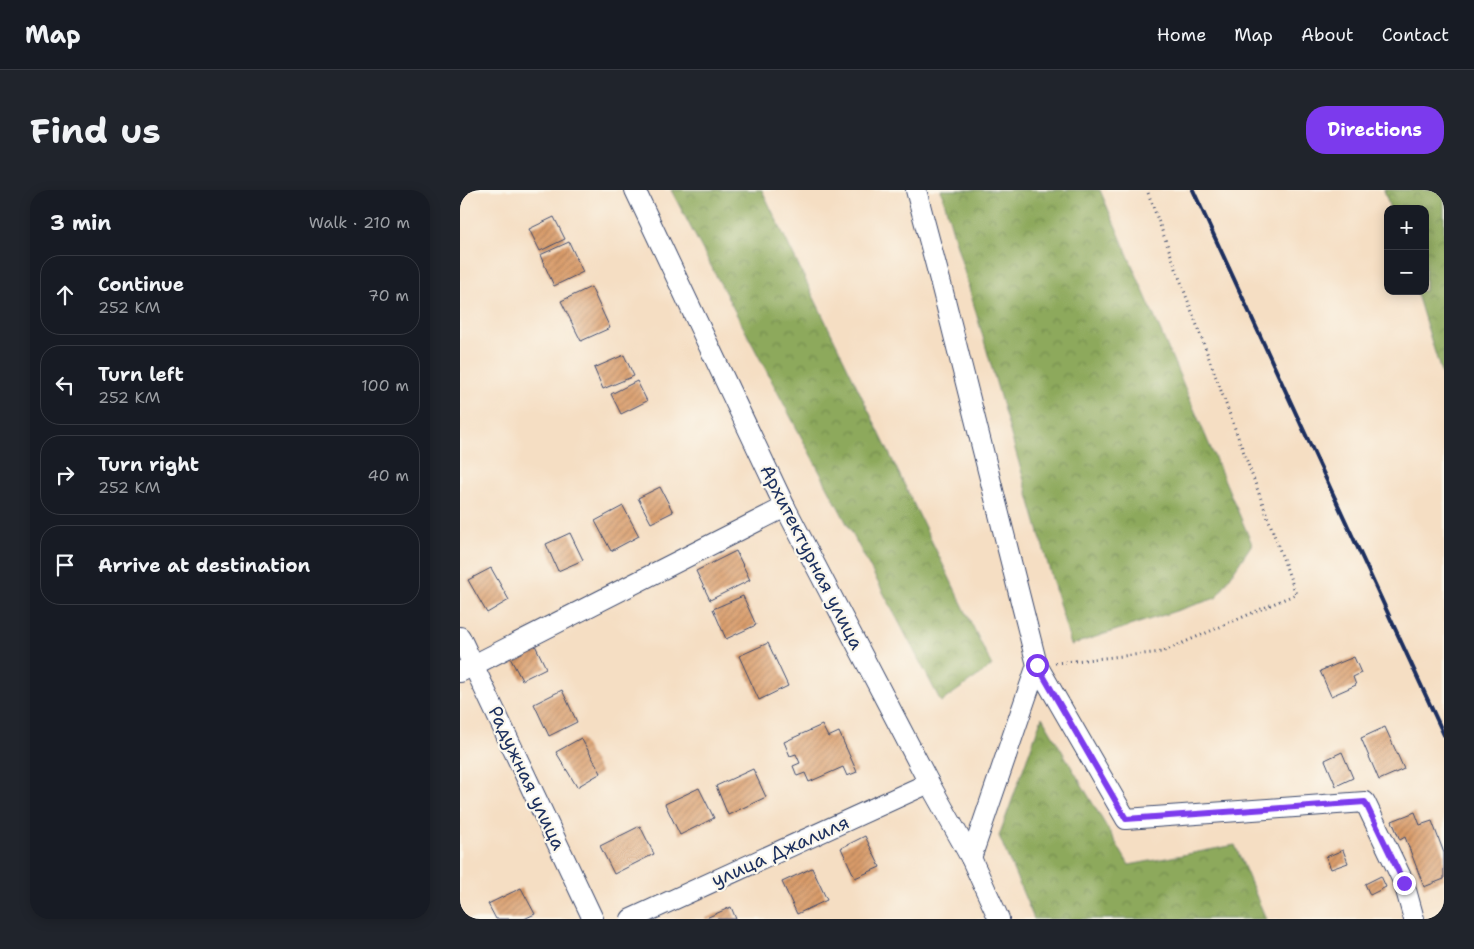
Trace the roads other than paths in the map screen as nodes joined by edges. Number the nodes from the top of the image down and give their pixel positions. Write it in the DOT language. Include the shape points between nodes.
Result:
graph roads {
  1 [pos="635,190"];
  2 [pos="916,190"];
  3 [pos="785,508"];
  4 [pos="460,636"];
  5 [pos="1037,665"];
  6 [pos="467,669"];
  7 [pos="930,783"];
  8 [pos="971,858"];
  9 [pos="593,919"];
  10 [pos="631,919"];
  11 [pos="998,919"];
  12 [pos="1414,919"];
  1 -- 3 [label="street, Архитектурная улица"];
  2 -- 5 [label="street"];
  3 -- 6 [label="street"];
  3 -- 7 [label="street, Архитектурная улица"];
  4 -- 6 [label="street, Радужная улица"];
  5 -- 8 [label="street"];
  5 -- 12 [label="street" via="1126,819 1365,802 1404,883"];
  6 -- 9 [label="street, Радужная улица"];
  7 -- 8 [label="street, Архитектурная улица"];
  7 -- 10 [label="street, улица Джалиля"];
  8 -- 11 [label="street, Архитектурная улица"];
}
